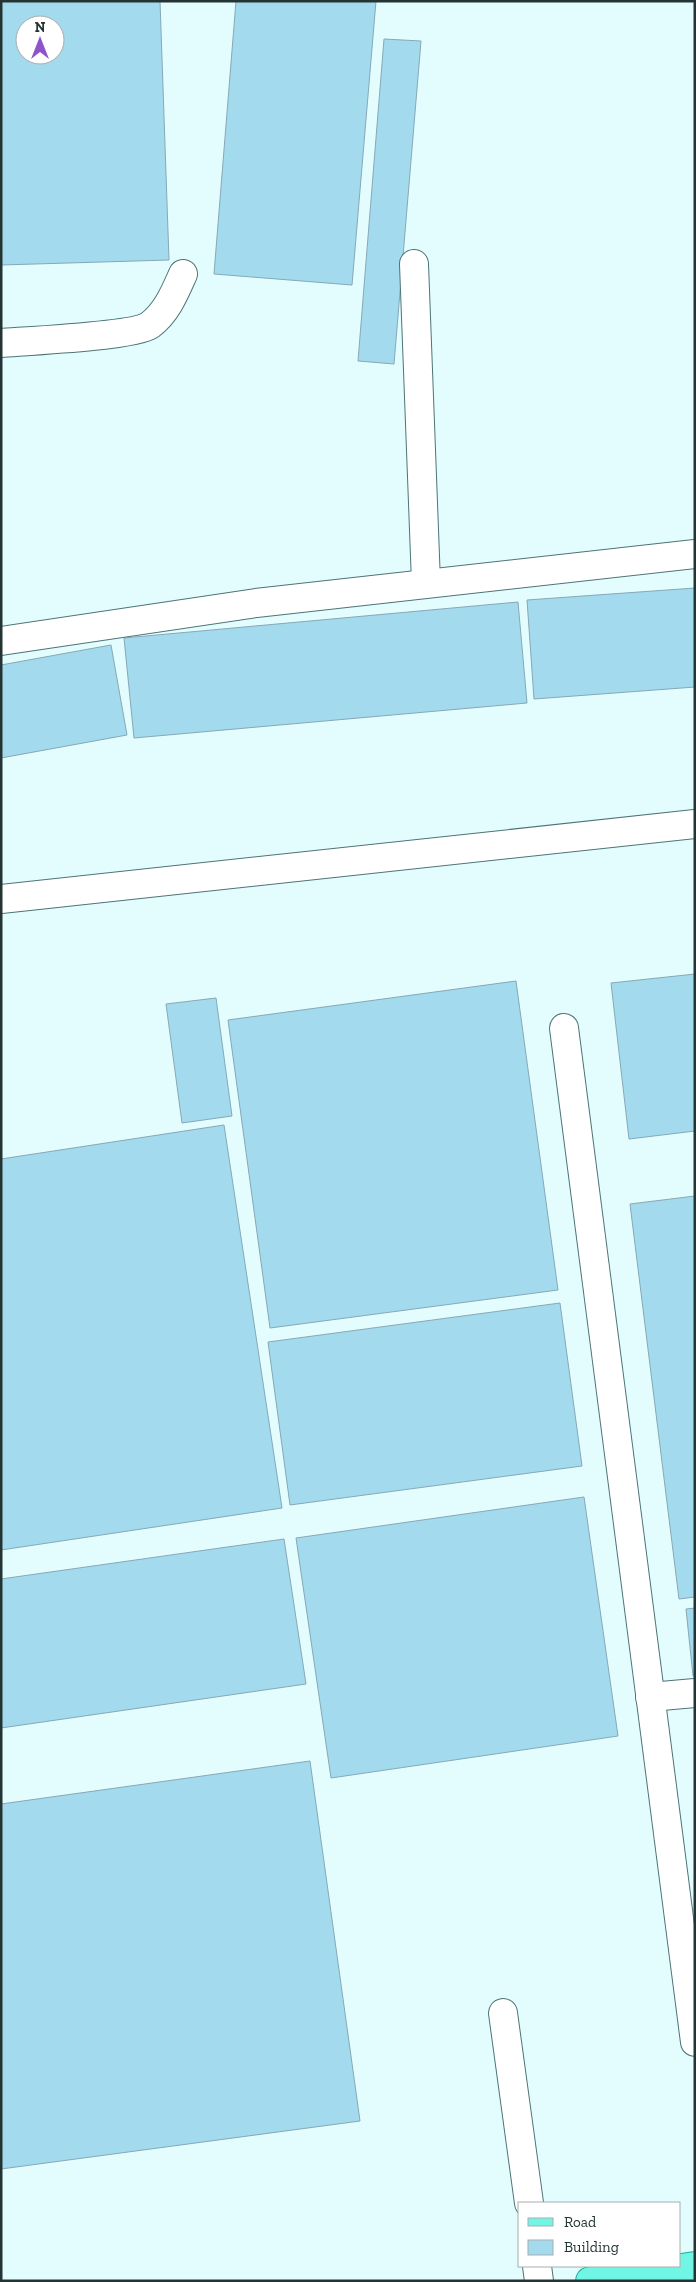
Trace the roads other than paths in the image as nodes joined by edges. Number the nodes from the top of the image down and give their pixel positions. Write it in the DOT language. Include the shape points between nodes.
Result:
graph roads {
  1 [pos="414,264"];
  2 [pos="183,274"];
  3 [pos="1,343"];
  4 [pos="695,554"];
  5 [pos="426,583"];
  6 [pos="1,641"];
  7 [pos="695,824"];
  8 [pos="1,899"];
  9 [pos="564,1028"];
  10 [pos="695,1693"];
  11 [pos="650,1698"];
  12 [pos="503,2013"];
  13 [pos="695,2042"];
  14 [pos="529,2202"];
  15 [pos="695,2266"];
  16 [pos="537,2267"];
  17 [pos="539,2281"];
  18 [pos="590,2281"];
  1 -- 5 [label="street"];
  2 -- 3 [label="street" via="170,304 149,326 120,332"];
  4 -- 5 [label="street"];
  5 -- 6 [label="street" via="256,603"];
  7 -- 8 [label="street"];
  9 -- 11 [label="street"];
  10 -- 11 [label="street"];
  11 -- 13 [label="street"];
  12 -- 14 [label="street"];
  15 -- 18 [label="main road"];
  16 -- 17 [label="street"];
}
